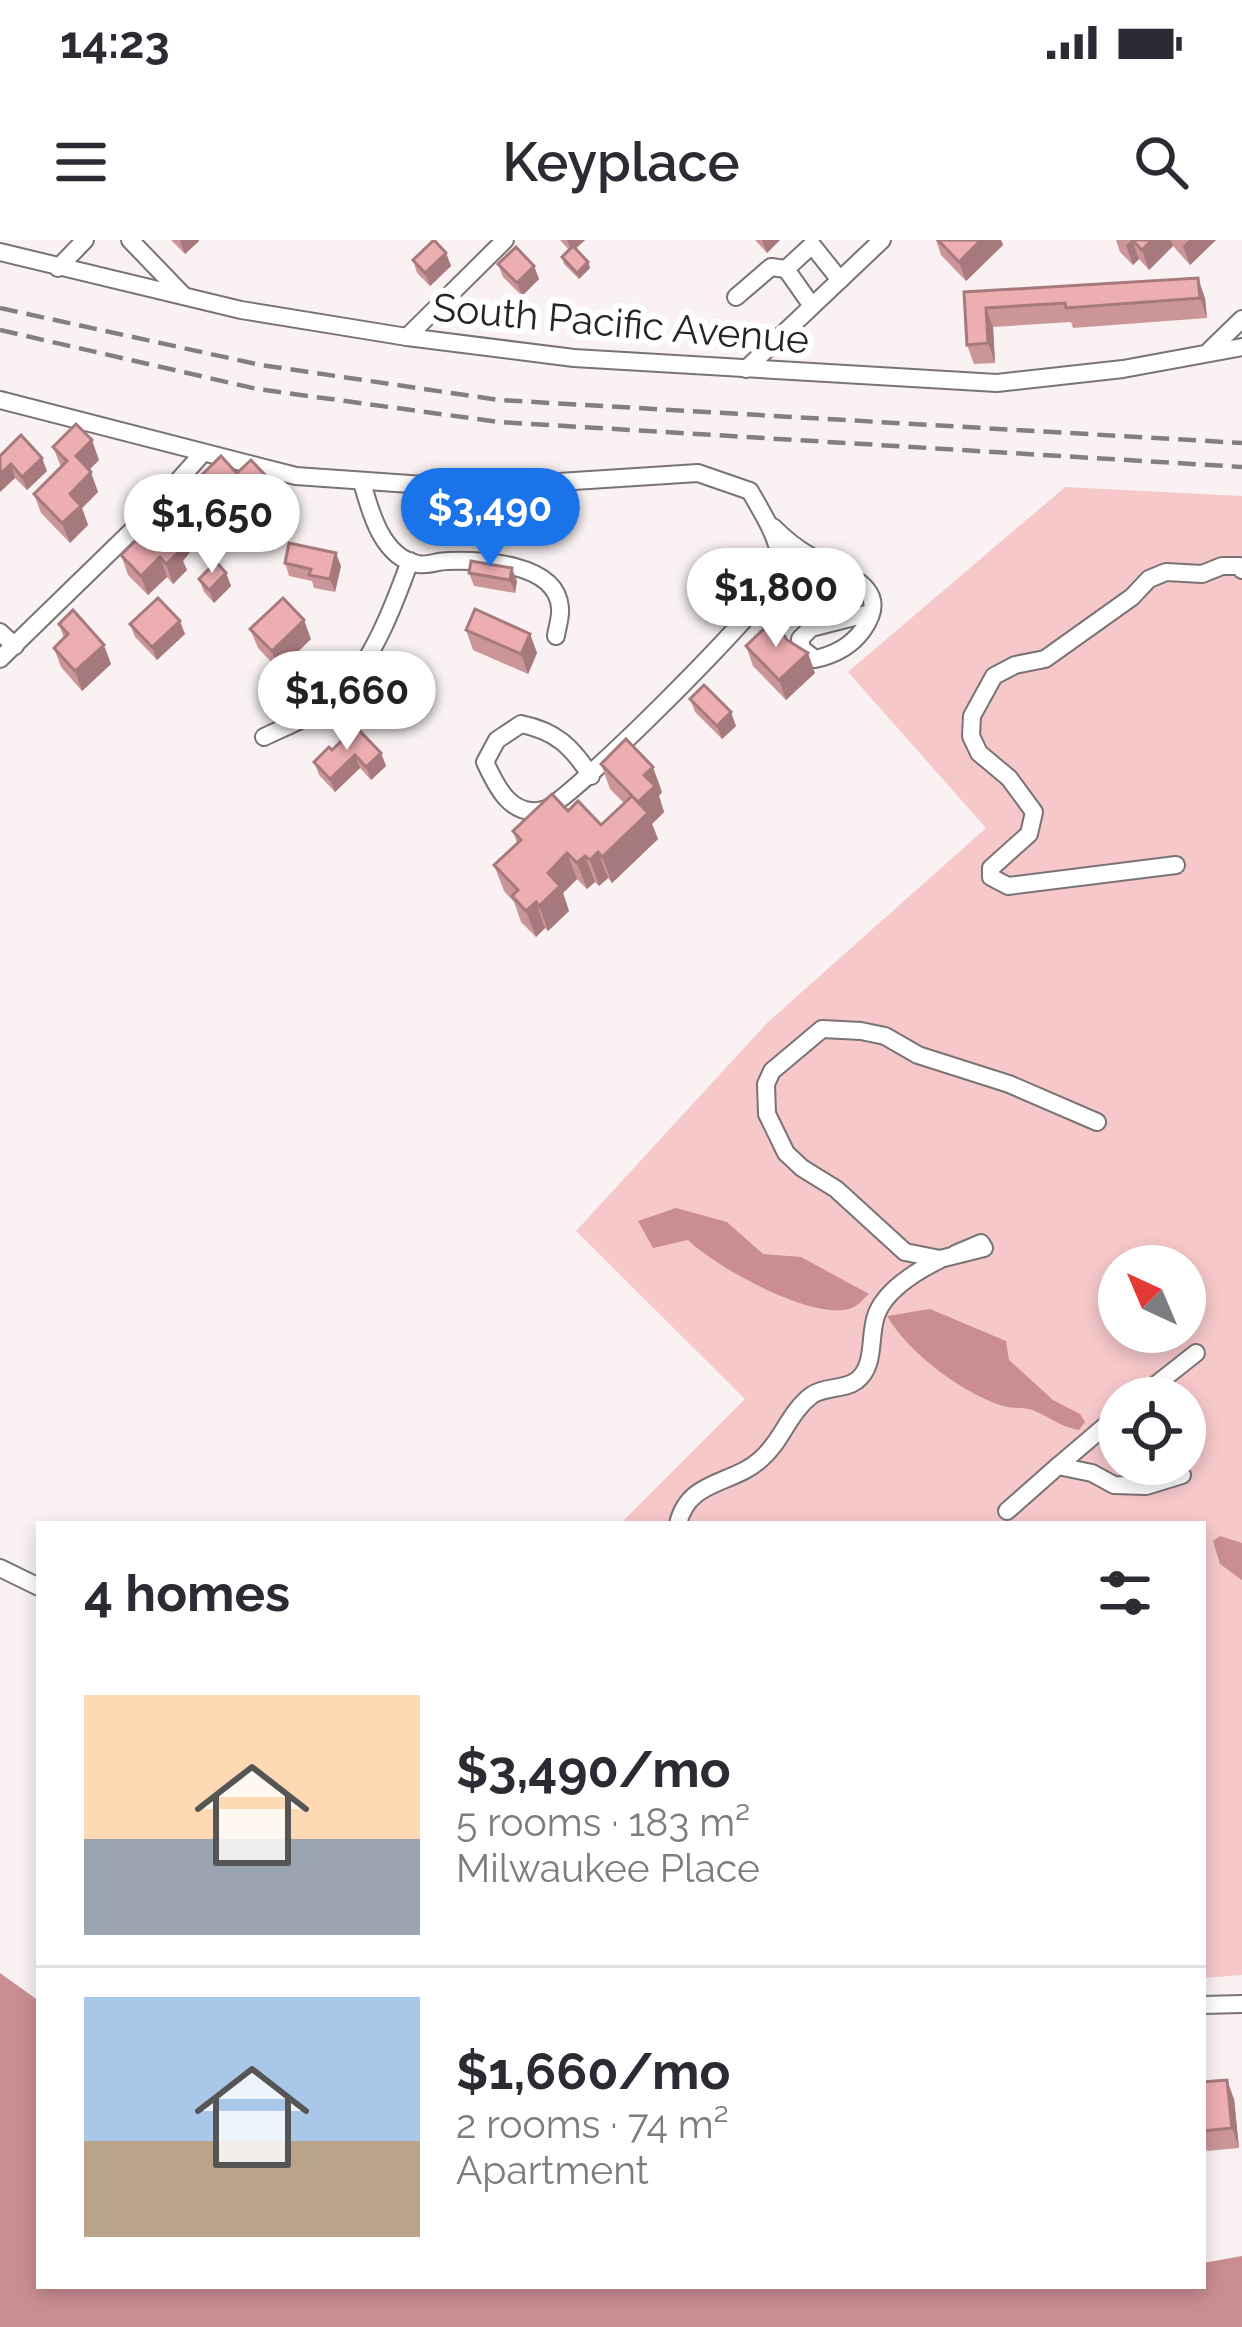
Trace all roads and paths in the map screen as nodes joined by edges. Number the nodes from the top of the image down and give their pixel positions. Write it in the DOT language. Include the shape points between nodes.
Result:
graph roads {
  1 [pos="85,240"];
  2 [pos="130,240"];
  3 [pos="505,240"];
  4 [pos="882,240"];
  5 [pos="0,252"];
  6 [pos="58,268"];
  7 [pos="786,269"];
  8 [pos="840,280"];
  9 [pos="736,296"];
  10 [pos="185,297"];
  11 [pos="812,306"];
  12 [pos="1242,319"];
  13 [pos="407,337"];
  14 [pos="1242,347"];
  15 [pos="1210,351"];
  16 [pos="746,369"];
  17 [pos="0,400"];
  18 [pos="202,454"];
  19 [pos="362,482"];
  20 [pos="767,522"];
  21 [pos="410,561"];
  22 [pos="1242,570"];
  23 [pos="870,613"];
  24 [pos="0,632"];
  25 [pos="556,637"];
  26 [pos="15,646"];
  27 [pos="0,659"];
  28 [pos="264,736"];
  29 [pos="591,776"];
  30 [pos="1176,865"];
  31 [pos="1097,1123"];
  32 [pos="1196,1353"];
  33 [pos="1166,1377"];
  34 [pos="1098,1432"];
  35 [pos="1058,1466"];
  36 [pos="1098,1476"];
  37 [pos="1114,1485"];
  38 [pos="1149,1485"];
  39 [pos="1007,1511"];
  40 [pos="678,1521"];
  41 [pos="0,1568"];
  42 [pos="36,1586"];
  43 [pos="1242,2004"];
  44 [pos="1206,2006"];
  1 -- 6 [label="street"];
  2 -- 10 [label="street"];
  3 -- 13 [label="street"];
  4 -- 8 [label="street"];
  5 -- 6 [label="street, South Pacific Avenue"];
  6 -- 10 [label="street, South Pacific Avenue"];
  7 -- 8 [label="street" via="812,244"];
  7 -- 9 [label="street" via="771,267"];
  7 -- 11 [label="street"];
  8 -- 11 [label="street"];
  10 -- 13 [label="street, South Pacific Avenue"];
  11 -- 16 [label="street"];
  12 -- 15 [label="street"];
  13 -- 16 [label="street, South Pacific Avenue"];
  14 -- 15 [label="street, South Pacific Avenue"];
  15 -- 16 [label="street, South Pacific Avenue" via="997,383"];
  17 -- 18 [label="street"];
  18 -- 19 [label="street"];
  18 -- 26 [label="street"];
  19 -- 20 [label="street" via="467,488 698,473 750,491"];
  19 -- 21 [label="street" via="374,525"];
  20 -- 23 [label="street" via="868,589"];
  20 -- 29 [label="street" via="778,576 767,592"];
  21 -- 25 [label="street" via="529,572 549,584 561,605"];
  21 -- 28 [label="street" via="387,622 340,693"];
  22 -- 30 [label="street" via="1149,579 1045,659 994,676 972,716 979,754 1034,812 1029,834 991,868 997,883"];
  24 -- 26 [label="street"];
  26 -- 27 [label="street"];
  29 -- 29 [label="street" via="545,810 521,810 499,792 485,762 497,740 521,724 547,729 574,749"];
  31 -- 40 [label="street" via="884,1036 840,1028 804,1040 766,1084 767,1114 786,1153 905,1252 947,1256 906,1280 878,1310 867,1367 855,1382 815,1392 758,1462 702,1487"];
  32 -- 33 [label="street"];
  34 -- 35 [label="street"];
  35 -- 36 [label="street"];
  35 -- 39 [label="street"];
  37 -- 38 [label="street"];
  41 -- 42 [label="street"];
  43 -- 44 [label="street"];
}
